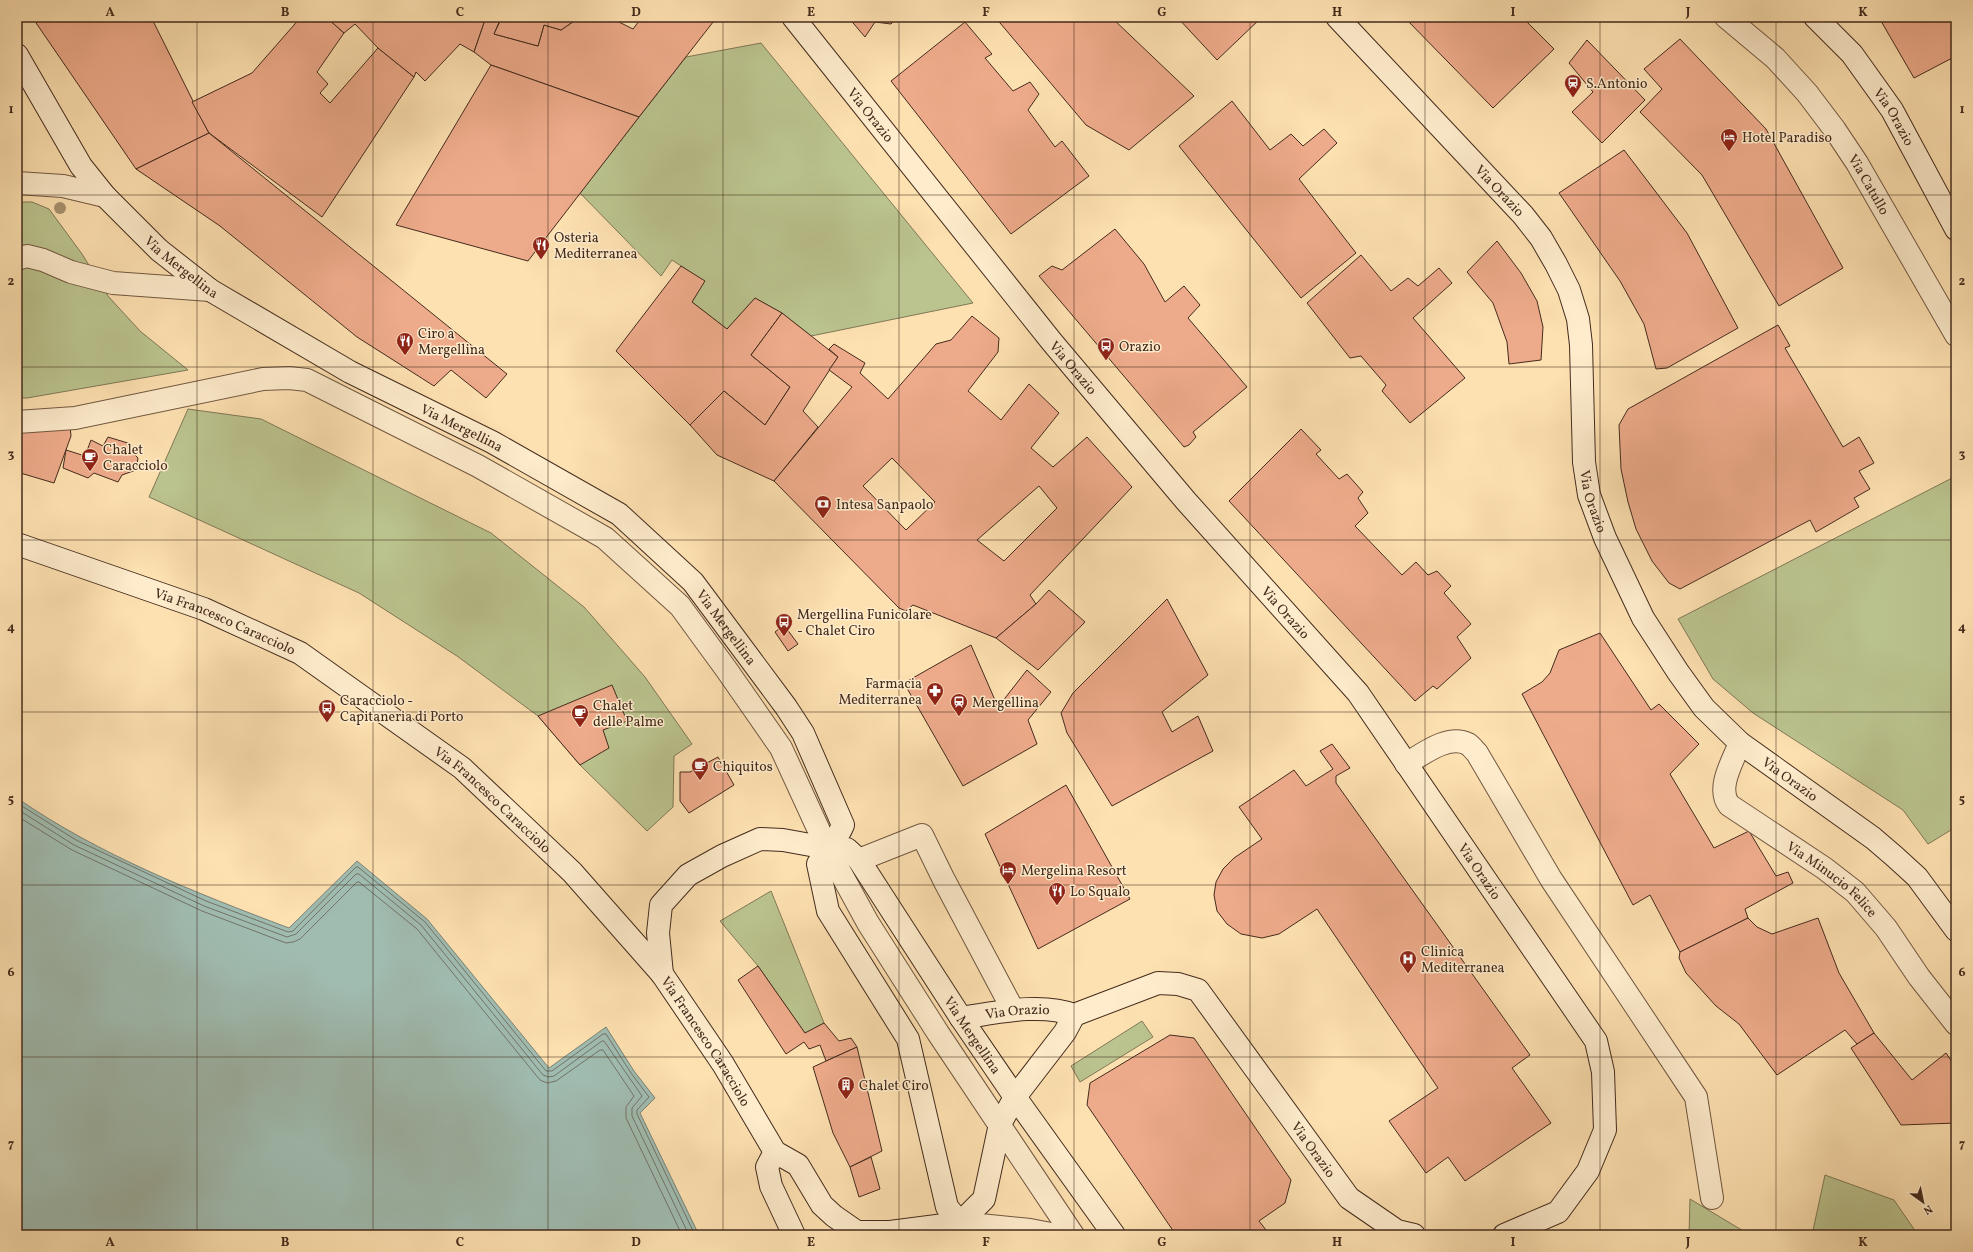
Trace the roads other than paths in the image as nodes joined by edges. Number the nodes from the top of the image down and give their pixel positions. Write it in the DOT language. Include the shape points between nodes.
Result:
graph roads {
  1 [pos="793,17"];
  2 [pos="1337,17"];
  3 [pos="1726,17"];
  4 [pos="1815,17"];
  5 [pos="17,56"];
  6 [pos="17,183"];
  7 [pos="105,196"];
  8 [pos="1956,229"];
  9 [pos="17,259"];
  10 [pos="210,290"];
  11 [pos="1956,334"];
  12 [pos="17,422"];
  13 [pos="17,544"];
  14 [pos="1740,743"];
  15 [pos="1406,764"];
  16 [pos="827,848"];
  17 [pos="859,860"];
  18 [pos="1956,930"];
  19 [pos="662,974"];
  20 [pos="1013,1010"];
  21 [pos="1074,1015"];
  22 [pos="961,1018"];
  23 [pos="1956,1024"];
  24 [pos="1015,1097"];
  25 [pos="1000,1124"];
  26 [pos="775,1152"];
  27 [pos="1712,1198"];
  28 [pos="960,1229"];
  29 [pos="794,1235"];
  30 [pos="1056,1235"];
  31 [pos="1073,1235"];
  32 [pos="1114,1235"];
  33 [pos="1414,1235"];
  34 [pos="1504,1235"];
  1 -- 15 [label="street, Via Orazio" via="1057,348 1186,501 1358,693"];
  2 -- 14 [label="street, Via Orazio" via="1523,215 1541,238 1556,264 1569,290 1578,319 1584,462 1590,495 1605,538 1643,618 1678,672 1704,708"];
  3 -- 11 [label="street, Via Catullo" via="1775,58 1807,93 1835,130 1857,163"];
  4 -- 8 [label="street, Via Orazio" via="1852,54 1892,110"];
  5 -- 7 [label="street, Via Mergellina" via="81,166"];
  6 -- 7 [label="street" via="63,186"];
  7 -- 10 [label="street, Via Mergellina" via="160,250"];
  9 -- 10 [label="street" via="27,256 43,260 71,272 113,283"];
  10 -- 16 [label="street, Via Mergellina" via="350,372 492,442 619,514 693,582 803,733 843,825 838,836"];
  12 -- 16 [label="street" via="75,418 262,379 289,378 307,380 478,466 605,538 680,606 781,748"];
  13 -- 19 [label="street, Via Francesco Caracciolo" via="204,609 300,653 462,768 572,872"];
  14 -- 18 [label="street, Via Orazio" via="1873,838 1894,856 1917,877"];
  14 -- 23 [label="street, Via Minucio Felice" via="1724,788 1726,800 1734,809 1824,868 1855,892 1886,928 1919,977"];
  15 -- 27 [label="street" via="1446,742 1469,744 1477,753 1551,879 1696,1097"];
  15 -- 34 [label="street, Via Orazio" via="1596,1041 1603,1072 1605,1130 1588,1171 1558,1212"];
  16 -- 17 [label="street, Via Mergellina" via="847,849"];
  16 -- 19 [label="street" via="783,840 760,839 688,875 661,905 658,933"];
  16 -- 25 [label="street" via="868,923"];
  16 -- 28 [label="street, Via Mergellina" via="818,864 828,911 908,1039 947,1207"];
  17 -- 20 [label="street" via="922,835"];
  17 -- 22 [label="street, Via Mergellina"];
  19 -- 26 [label="street, Via Francesco Caracciolo" via="723,1064"];
  20 -- 21 [label="street, Via Orazio" via="1062,1010"];
  20 -- 22 [label="street, Via Orazio"];
  21 -- 24 [label="street, Via Orazio" via="1065,1032"];
  21 -- 33 [label="street, Via Orazio" via="1158,983 1178,984 1198,990 1349,1198 1397,1231"];
  22 -- 24 [label="street, Via Mergellina"];
  24 -- 25 [label="street"];
  24 -- 32 [label="street, Via Mergellina"];
  25 -- 28 [label="street" via="984,1199"];
  25 -- 31 [label="street"];
  26 -- 28 [label="street" via="798,1165 822,1205 857,1232"];
  26 -- 29 [label="street" via="767,1167 771,1186"];
  28 -- 30 [label="street" via="1030,1230"];
}
